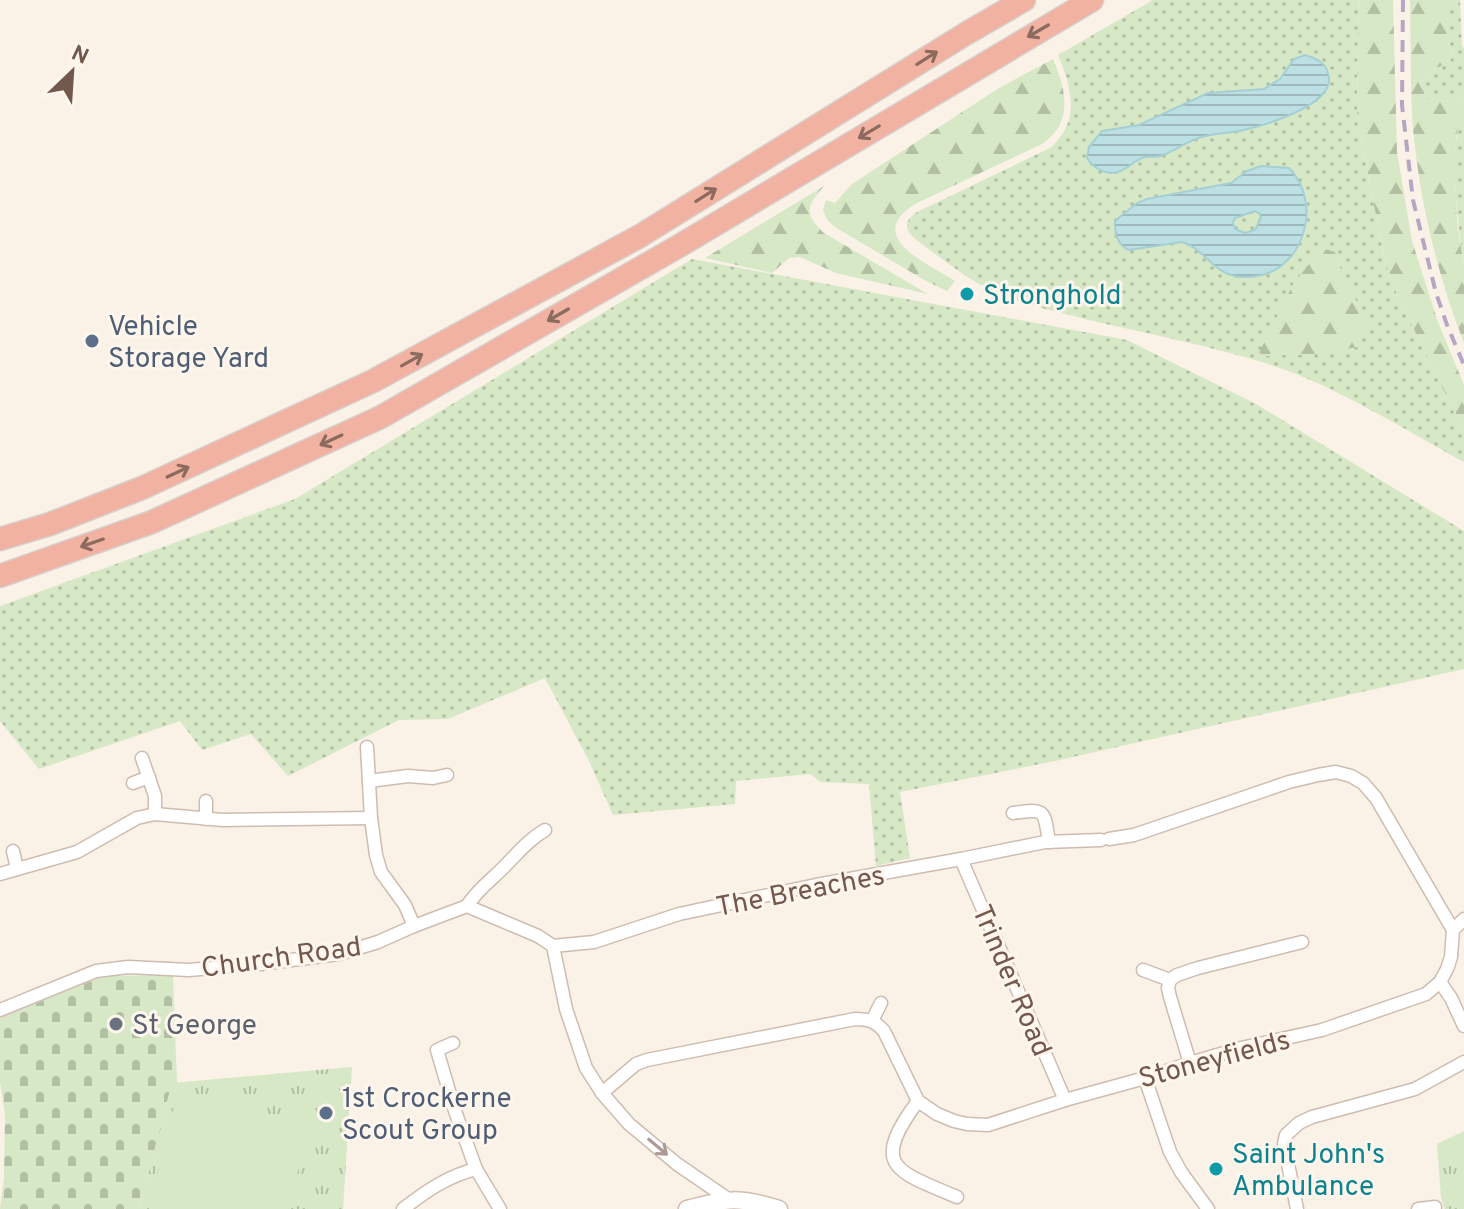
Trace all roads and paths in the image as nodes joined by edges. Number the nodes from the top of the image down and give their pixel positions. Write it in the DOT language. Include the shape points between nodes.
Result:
graph roads {
  1 [pos="1024,0"];
  2 [pos="1092,0"];
  3 [pos="0,539"];
  4 [pos="0,576"];
  5 [pos="367,747"];
  6 [pos="142,758"];
  7 [pos="447,775"];
  8 [pos="149,777"];
  9 [pos="369,781"];
  10 [pos="133,783"];
  11 [pos="206,801"];
  12 [pos="1013,813"];
  13 [pos="155,814"];
  14 [pos="371,818"];
  15 [pos="206,819"];
  16 [pos="545,830"];
  17 [pos="1049,842"];
  18 [pos="13,851"];
  19 [pos="961,859"];
  20 [pos="17,869"];
  21 [pos="0,874"];
  22 [pos="467,906"];
  23 [pos="1464,919"];
  24 [pos="414,926"];
  25 [pos="1453,930"];
  26 [pos="1302,942"];
  27 [pos="553,946"];
  28 [pos="1143,970"];
  29 [pos="1170,980"];
  30 [pos="1440,982"];
  31 [pos="881,1003"];
  32 [pos="0,1010"];
  33 [pos="872,1021"];
  34 [pos="1464,1026"];
  35 [pos="453,1043"];
  36 [pos="424,1045"];
  37 [pos="437,1050"];
  38 [pos="1464,1062"];
  39 [pos="1190,1063"];
  40 [pos="1145,1078"];
  41 [pos="602,1093"];
  42 [pos="1065,1100"];
  43 [pos="918,1101"];
  44 [pos="476,1169"];
  45 [pos="1310,1188"];
  46 [pos="1293,1192"];
  47 [pos="1435,1193"];
  48 [pos="957,1197"];
  49 [pos="728,1199"];
  50 [pos="398,1206"];
  51 [pos="1435,1208"];
  52 [pos="500,1209"];
  53 [pos="687,1209"];
  54 [pos="779,1209"];
  55 [pos="1208,1209"];
  56 [pos="1297,1209"];
  57 [pos="1418,1209"];
  3 -- 1 [label="highway, one-way" via="142,488 373,381 640,236"];
  2 -- 4 [label="highway, one-way" via="381,417 152,522"];
  5 -- 9 [label="street"];
  6 -- 8 [label="street"];
  7 -- 9 [label="street"];
  8 -- 10 [label="street"];
  8 -- 13 [label="street"];
  9 -- 14 [label="street"];
  11 -- 15 [label="street"];
  12 -- 17 [label="street" via="1041,813"];
  13 -- 15 [label="street"];
  13 -- 20 [label="street" via="137,818 77,852"];
  14 -- 15 [label="street"];
  14 -- 24 [label="street" via="381,872"];
  16 -- 22 [label="street" via="518,850"];
  17 -- 19 [label="street, The Breaches"];
  17 -- 25 [label="street, The Breaches" via="1134,835 1289,782 1336,772 1363,783 1376,798"];
  18 -- 20 [label="street"];
  19 -- 27 [label="street, The Breaches" via="679,914 594,942"];
  19 -- 42 [label="street, Trinder Road"];
  20 -- 21 [label="street"];
  22 -- 24 [label="street, Church Road"];
  22 -- 27 [label="street"];
  23 -- 25 [label="street"];
  24 -- 32 [label="street, Church Road" via="339,954 189,970 96,971"];
  25 -- 30 [label="street" via="1450,963"];
  26 -- 29 [label="street"];
  27 -- 41 [label="street" via="566,1009 586,1068"];
  28 -- 29 [label="street"];
  29 -- 39 [label="street"];
  30 -- 34 [label="street"];
  30 -- 39 [label="street, Stoneyfields" via="1410,1001 1322,1030"];
  31 -- 33 [label="street"];
  33 -- 41 [label="street" via="855,1019 647,1060"];
  33 -- 43 [label="street" via="884,1031"];
  35 -- 37 [label="street"];
  36 -- 37 [label="street"];
  37 -- 44 [label="street"];
  38 -- 46 [label="street" via="1415,1089 1312,1117 1291,1129 1284,1144"];
  39 -- 40 [label="street, Stoneyfields"];
  40 -- 42 [label="street, Stoneyfields"];
  40 -- 55 [label="street" via="1170,1152"];
  41 -- 49 [label="street, one-way" via="629,1124"];
  42 -- 43 [label="street, Stoneyfields" via="988,1125 954,1121"];
  43 -- 48 [label="street" via="897,1134 896,1166"];
  44 -- 50 [label="street"];
  44 -- 52 [label="street"];
  45 -- 46 [label="street"];
  46 -- 56 [label="street"];
  47 -- 51 [label="street"];
  49 -- 53 [label="street"];
  49 -- 54 [label="street"];
  51 -- 57 [label="street"];
}
